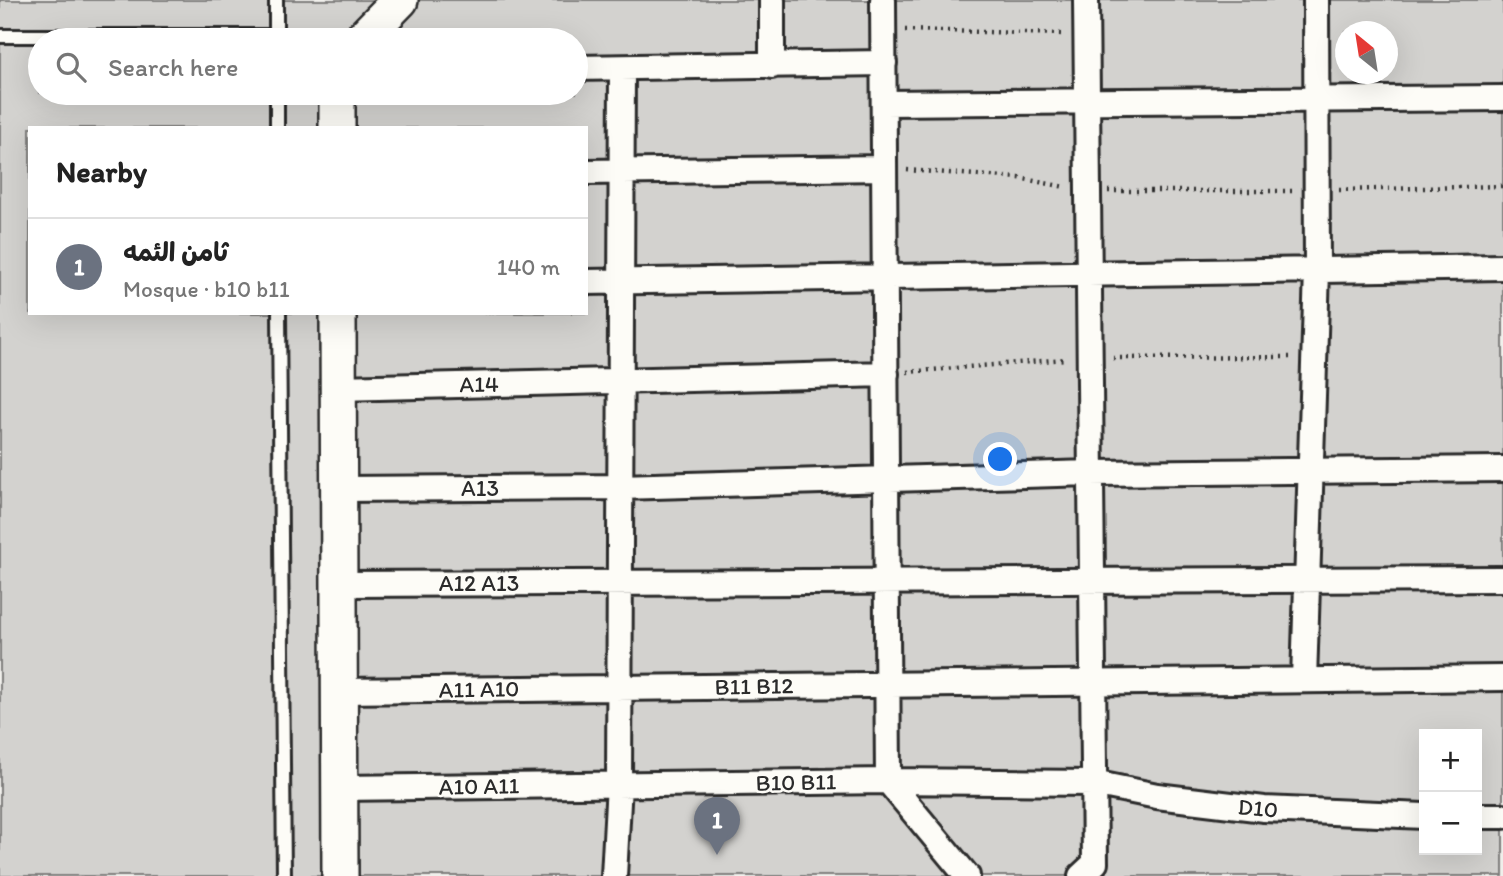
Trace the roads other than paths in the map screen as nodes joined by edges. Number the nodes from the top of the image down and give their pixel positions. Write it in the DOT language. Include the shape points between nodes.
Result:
graph roads {
  1 [pos="276,0"];
  2 [pos="400,0"];
  3 [pos="772,0"];
  4 [pos="883,0"];
  5 [pos="1086,0"];
  6 [pos="1316,0"];
  7 [pos="276,28"];
  8 [pos="373,28"];
  9 [pos="0,36"];
  10 [pos="28,36"];
  11 [pos="884,64"];
  12 [pos="772,66"];
  13 [pos="588,68"];
  14 [pos="622,68"];
  15 [pos="1503,98"];
  16 [pos="1087,99"];
  17 [pos="1316,99"];
  18 [pos="884,103"];
  19 [pos="277,105"];
  20 [pos="337,105"];
  21 [pos="277,126"];
  22 [pos="337,126"];
  23 [pos="884,168"];
  24 [pos="621,171"];
  25 [pos="588,172"];
  26 [pos="1503,267"];
  27 [pos="1317,270"];
  28 [pos="1088,274"];
  29 [pos="885,277"];
  30 [pos="588,282"];
  31 [pos="621,282"];
  32 [pos="279,315"];
  33 [pos="338,315"];
  34 [pos="886,374"];
  35 [pos="621,381"];
  36 [pos="338,388"];
  37 [pos="1503,469"];
  38 [pos="1311,470"];
  39 [pos="1090,473"];
  40 [pos="886,478"];
  41 [pos="620,487"];
  42 [pos="339,488"];
  43 [pos="1308,579"];
  44 [pos="1503,579"];
  45 [pos="887,580"];
  46 [pos="1091,580"];
  47 [pos="620,582"];
  48 [pos="339,584"];
  49 [pos="1503,678"];
  50 [pos="1304,680"];
  51 [pos="1092,683"];
  52 [pos="888,685"];
  53 [pos="619,688"];
  54 [pos="340,691"];
  55 [pos="888,781"];
  56 [pos="1093,783"];
  57 [pos="619,784"];
  58 [pos="340,788"];
  59 [pos="1419,816"];
  60 [pos="1482,816"];
  61 [pos="1503,816"];
  62 [pos="284,876"];
  63 [pos="341,876"];
  64 [pos="614,876"];
  65 [pos="967,876"];
  66 [pos="1081,876"];
  1 -- 7 [label="lane"];
  2 -- 8 [label="main road"];
  3 -- 12 [label="street"];
  4 -- 11 [label="street"];
  5 -- 16 [label="street"];
  6 -- 17 [label="street"];
  9 -- 10 [label="lane"];
  11 -- 12 [label="street"];
  11 -- 18 [label="street"];
  12 -- 14 [label="street"];
  13 -- 14 [label="street"];
  14 -- 24 [label="street"];
  15 -- 17 [label="street"];
  16 -- 17 [label="street"];
  16 -- 18 [label="street"];
  16 -- 28 [label="street"];
  17 -- 27 [label="street"];
  18 -- 23 [label="street"];
  19 -- 21 [label="lane"];
  20 -- 22 [label="main road"];
  23 -- 24 [label="street"];
  23 -- 29 [label="street"];
  24 -- 25 [label="street"];
  24 -- 31 [label="street"];
  26 -- 27 [label="street"];
  27 -- 28 [label="street"];
  27 -- 38 [label="street"];
  28 -- 29 [label="street"];
  28 -- 39 [label="street"];
  29 -- 31 [label="street"];
  29 -- 34 [label="street"];
  30 -- 31 [label="street"];
  31 -- 35 [label="street"];
  32 -- 62 [label="lane"];
  33 -- 36 [label="main road"];
  34 -- 35 [label="street, A14"];
  34 -- 40 [label="street"];
  35 -- 36 [label="street, A14"];
  35 -- 41 [label="street"];
  36 -- 42 [label="main road"];
  37 -- 38 [label="street, A13"];
  38 -- 39 [label="street, A13"];
  38 -- 43 [label="street"];
  39 -- 40 [label="street, A13"];
  39 -- 46 [label="street"];
  40 -- 41 [label="street, A13"];
  40 -- 45 [label="street"];
  41 -- 42 [label="street, A13"];
  41 -- 47 [label="street"];
  42 -- 48 [label="main road"];
  43 -- 44 [label="street, A12 A13"];
  43 -- 46 [label="street, A12 A13"];
  43 -- 50 [label="street"];
  45 -- 46 [label="street, A12 A13"];
  45 -- 47 [label="street, A12 A13"];
  45 -- 52 [label="street"];
  46 -- 51 [label="street"];
  47 -- 48 [label="street, A12 A13"];
  47 -- 53 [label="street"];
  48 -- 54 [label="main road"];
  49 -- 50 [label="street, B11 B12"];
  50 -- 51 [label="street, B11 B12"];
  51 -- 52 [label="street, B11 B12"];
  51 -- 56 [label="street"];
  52 -- 53 [label="street, B11 B12"];
  52 -- 55 [label="street"];
  53 -- 54 [label="street, A11 A10"];
  53 -- 57 [label="street"];
  54 -- 58 [label="main road"];
  55 -- 56 [label="street, B10 B11"];
  55 -- 57 [label="street, B10 B11"];
  55 -- 65 [label="street"];
  56 -- 59 [label="street, D10" via="1264,809"];
  56 -- 66 [label="street" via="1095,863"];
  57 -- 58 [label="street, A10 A11"];
  57 -- 64 [label="street"];
  58 -- 63 [label="main road"];
  60 -- 61 [label="street"];
}
